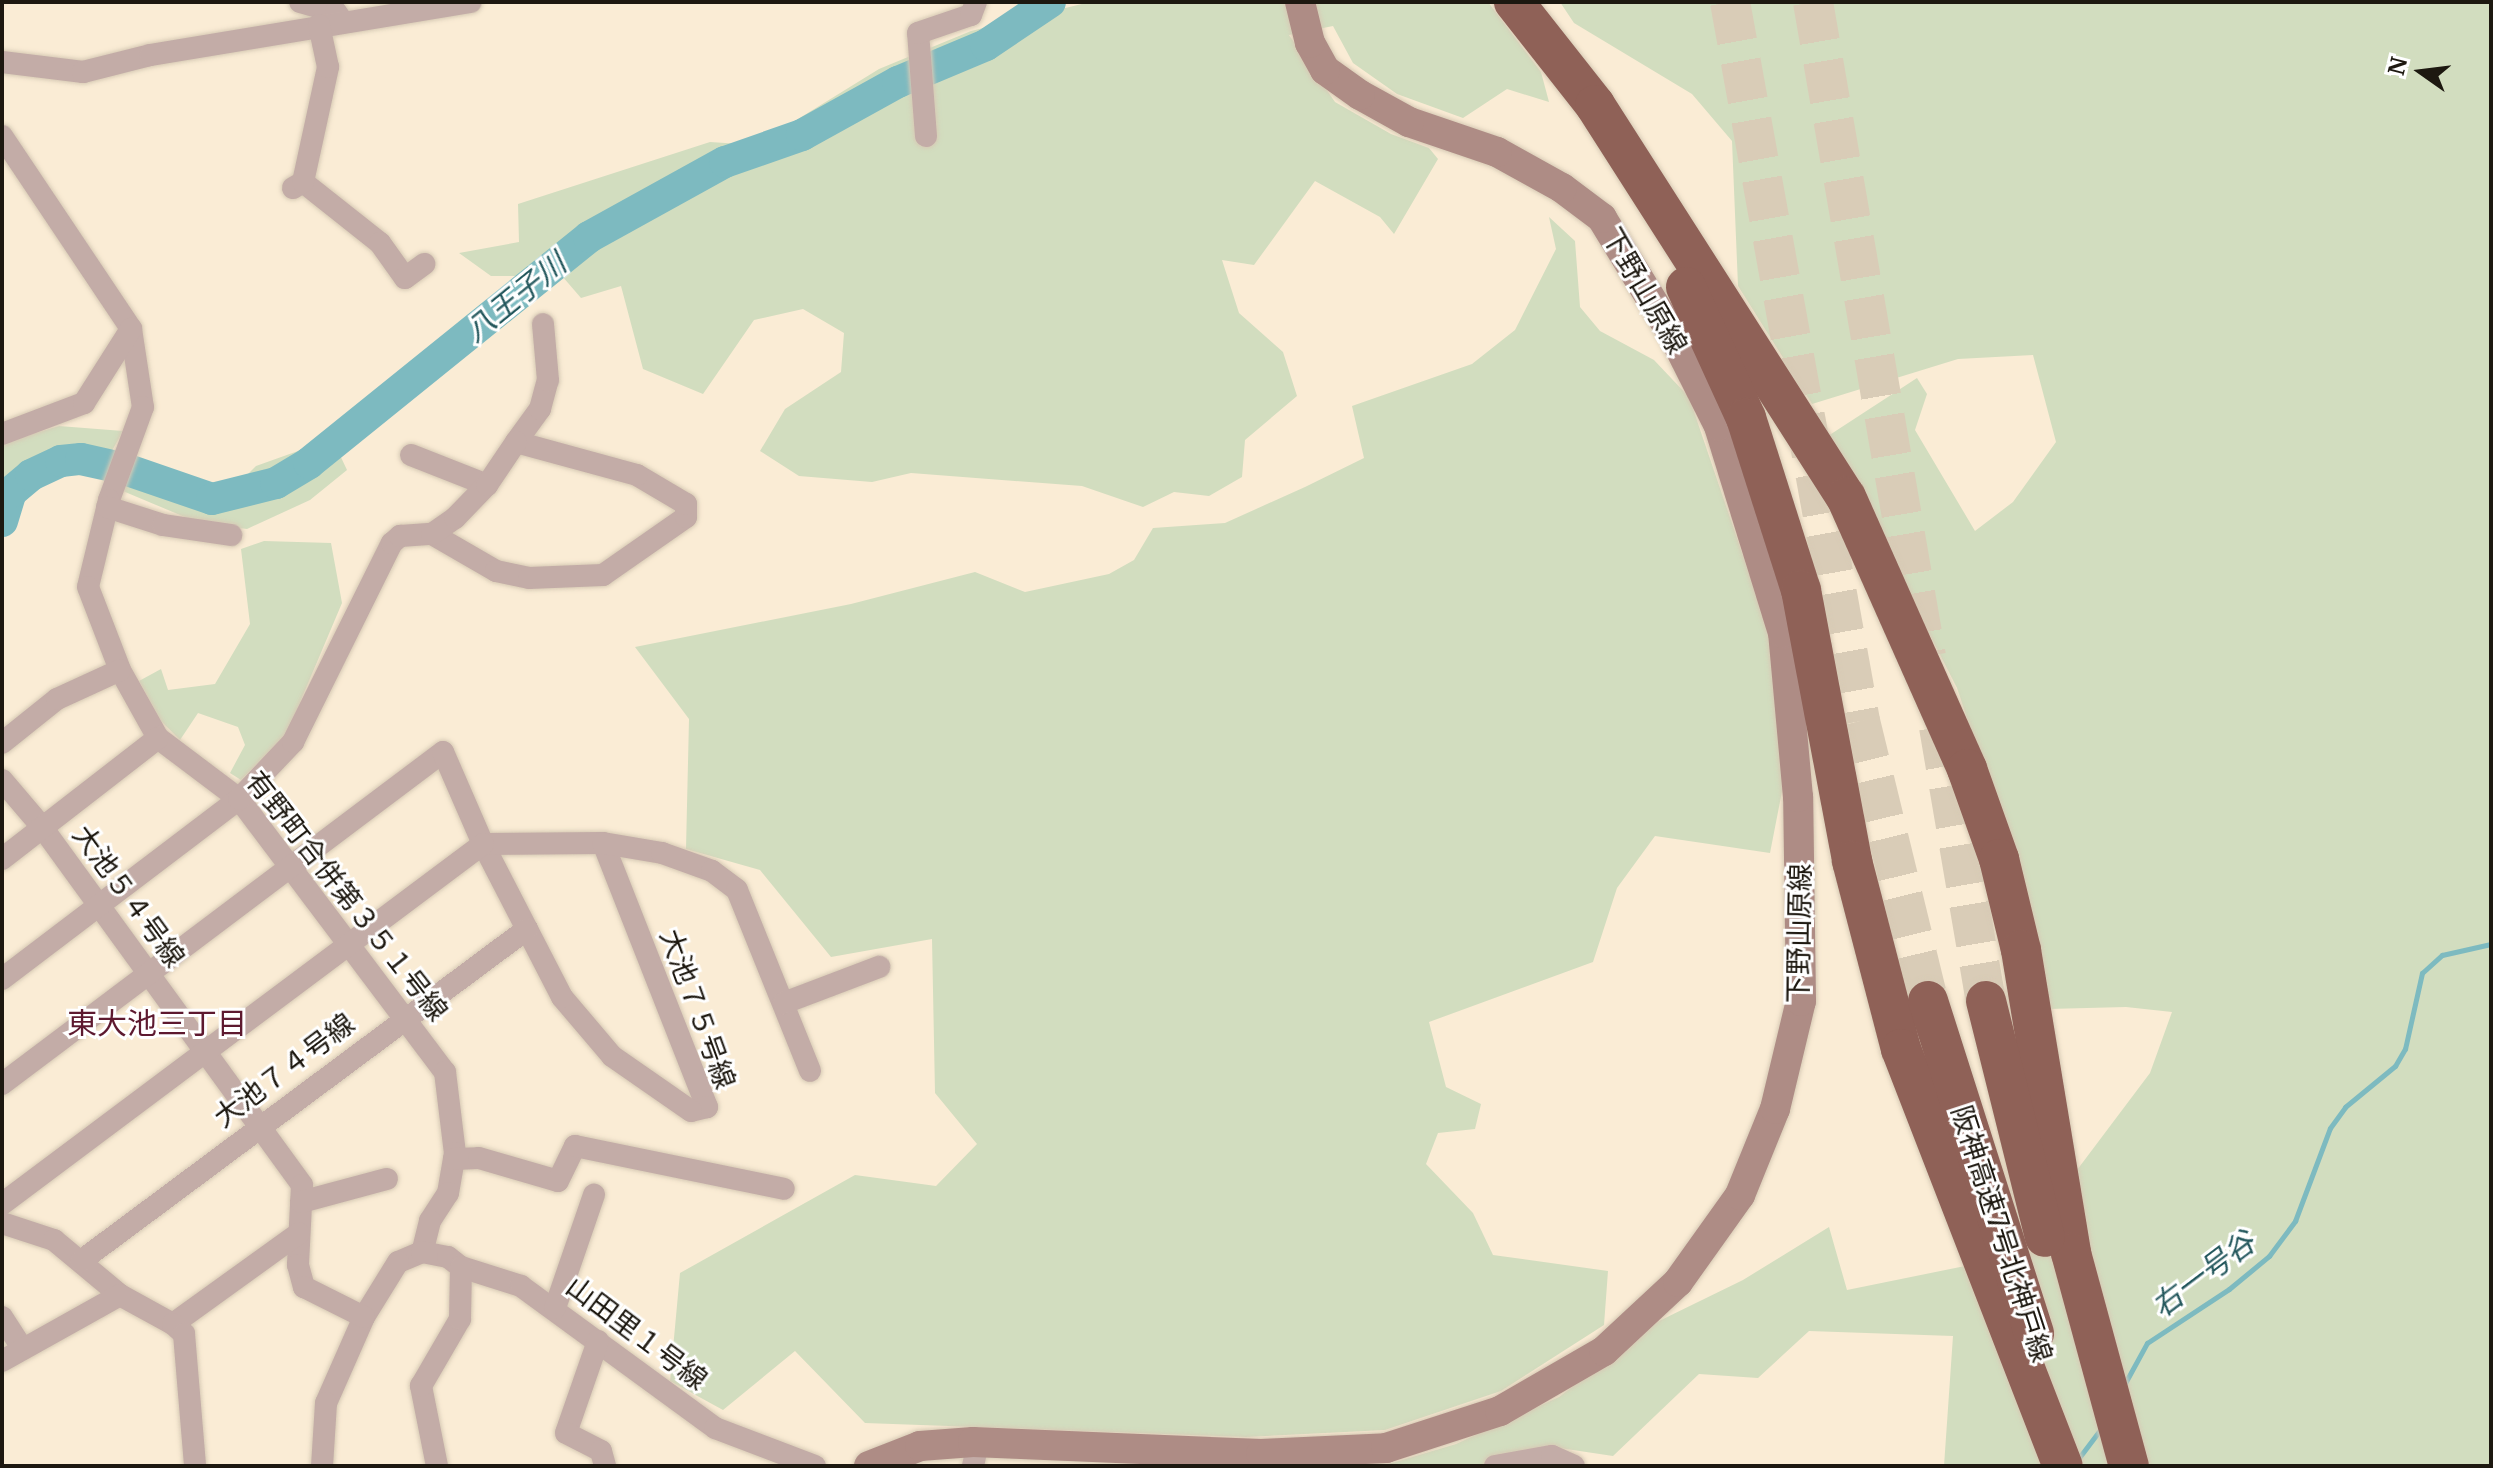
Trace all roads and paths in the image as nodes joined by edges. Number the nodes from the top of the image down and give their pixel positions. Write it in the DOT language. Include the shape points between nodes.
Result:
graph roads {
  1 [pos="300,2"];
  2 [pos="471,2"];
  3 [pos="976,2"];
  4 [pos="1300,2"];
  5 [pos="1514,2"];
  6 [pos="406,7"];
  7 [pos="343,22"];
  8 [pos="319,25"];
  9 [pos="2,62"];
  10 [pos="1595,105"];
  11 [pos="2,136"];
  12 [pos="926,136"];
  13 [pos="424,264"];
  14 [pos="543,324"];
  15 [pos="131,329"];
  16 [pos="2,434"];
  17 [pos="516,442"];
  18 [pos="411,455"];
  19 [pos="487,485"];
  20 [pos="107,507"];
  21 [pos="432,534"];
  22 [pos="231,535"];
  23 [pos="120,670"];
  24 [pos="158,738"];
  25 [pos="2,743"];
  26 [pos="2,780"];
  27 [pos="239,799"];
  28 [pos="42,827"];
  29 [pos="603,843"];
  30 [pos="483,844"];
  31 [pos="2,859"];
  32 [pos="292,867"];
  33 [pos="98,908"];
  34 [pos="527,929"];
  35 [pos="348,941"];
  36 [pos="879,967"];
  37 [pos="149,976"];
  38 [pos="2,979"];
  39 [pos="1928,1001"];
  40 [pos="1986,1001"];
  41 [pos="784,1003"];
  42 [pos="404,1016"];
  43 [pos="205,1050"];
  44 [pos="810,1071"];
  45 [pos="2,1084"];
  46 [pos="262,1125"];
  47 [pos="454,1159"];
  48 [pos="387,1179"];
  49 [pos="784,1189"];
  50 [pos="594,1195"];
  51 [pos="301,1202"];
  52 [pos="2,1204"];
  53 [pos="2,1223"];
  54 [pos="299,1233"];
  55 [pos="422,1252"];
  56 [pos="81,1261"];
  57 [pos="461,1267"];
  58 [pos="120,1295"];
  59 [pos="555,1308"];
  60 [pos="2,1317"];
  61 [pos="364,1317"];
  62 [pos="173,1324"];
  63 [pos="598,1341"];
  64 [pos="23,1349"];
  65 [pos="2,1361"];
  66 [pos="976,1454"];
  67 [pos="1332,1458"];
  68 [pos="195,1466"];
  69 [pos="322,1466"];
  70 [pos="437,1466"];
  71 [pos="605,1466"];
  72 [pos="815,1466"];
  73 [pos="869,1466"];
  74 [pos="1495,1466"];
  75 [pos="1574,1466"];
  76 [pos="2063,1466"];
  77 [pos="2080,1466"];
  78 [pos="2115,1466"];
  79 [pos="2129,1466"];
  1 -- 7 [label="street" via="336,12"];
  2 -- 6 [label="street"];
  3 -- 12 [label="street" via="971,15 918,33"];
  4 -- 67 [label="street, 下野山原線" via="1310,43 1325,70 1409,122 1497,152 1562,188 1602,218 1666,323 1719,426 1783,633 1803,904 1801,1001 1775,1109 1740,1195 1678,1282 1604,1351 1500,1411 1386,1448"];
  5 -- 10 [label="highway"];
  6 -- 7 [label="street"];
  7 -- 8 [label="street"];
  8 -- 9 [label="street" via="83,72"];
  8 -- 13 [label="street" via="328,67 298,185 380,243 405,278"];
  10 -- 76 [label="highway" via="1701,317 1770,490 1801,590 1852,861 1901,1049 1949,1184"];
  10 -- 79 [label="highway" via="1846,497 1967,769 1999,859 2035,1029 2071,1253"];
  11 -- 15 [label="street, 有野町合併第３５１号線"];
  14 -- 17 [label="street" via="548,380 540,409"];
  15 -- 16 [label="street" via="84,403"];
  15 -- 20 [label="street, 有野町合併第３５１号線" via="143,407"];
  17 -- 19 [label="street"];
  17 -- 21 [label="street" via="637,475 686,504 686,511 659,540 603,575 529,578 496,571"];
  18 -- 19 [label="street"];
  19 -- 21 [label="street"];
  20 -- 22 [label="street" via="163,525"];
  20 -- 23 [label="street, 有野町合併第３５１号線" via="88,587"];
  21 -- 27 [label="street" via="400,536 392,543 293,742"];
  23 -- 24 [label="street, 有野町合併第３５１号線"];
  23 -- 25 [label="street" via="57,699"];
  24 -- 27 [label="street, 有野町合併第３５１号線"];
  24 -- 28 [label="street"];
  26 -- 28 [label="street, 大池５４号線"];
  27 -- 32 [label="street, 有野町合併第３５１号線"];
  27 -- 33 [label="street"];
  28 -- 31 [label="street"];
  28 -- 33 [label="street, 大池５４号線"];
  29 -- 30 [label="street"];
  29 -- 34 [label="street, 大池７５号線" via="707,1107 691,1111 612,1056 562,997"];
  29 -- 41 [label="street" via="662,853 712,871 737,890"];
  30 -- 32 [label="street, 大池７５号線" via="443,752"];
  30 -- 34 [label="street, 大池７５号線"];
  30 -- 35 [label="street"];
  32 -- 35 [label="street, 有野町合併第３５１号線"];
  32 -- 37 [label="street"];
  33 -- 37 [label="street, 大池５４号線"];
  33 -- 38 [label="street"];
  34 -- 42 [label="street, 大池７４号線"];
  35 -- 42 [label="street, 有野町合併第３５１号線"];
  35 -- 43 [label="street"];
  36 -- 41 [label="street"];
  37 -- 43 [label="street, 大池５４号線"];
  37 -- 45 [label="street"];
  39 -- 77 [label="highway, 阪神高速7号北神戸線"];
  40 -- 78 [label="highway, 阪神高速7号北神戸線" via="2057,1279"];
  41 -- 44 [label="street"];
  42 -- 46 [label="street, 大池７４号線"];
  42 -- 47 [label="street, 有野町合併第３５１号線" via="445,1072"];
  43 -- 46 [label="street, 大池５４号線"];
  43 -- 52 [label="street"];
  46 -- 51 [label="street, 大池５４号線" via="302,1185"];
  46 -- 56 [label="street, 大池７４号線"];
  47 -- 49 [label="street" via="479,1158 558,1181 575,1146"];
  47 -- 55 [label="street, 有野町合併第３５１号線" via="448,1193 430,1221"];
  48 -- 51 [label="street"];
  50 -- 59 [label="street"];
  51 -- 54 [label="street, 大池５４号線"];
  53 -- 56 [label="street" via="54,1240"];
  54 -- 61 [label="street, 大池５４号線" via="304,1287"];
  54 -- 62 [label="street"];
  55 -- 57 [label="street, 山田里１号線" via="448,1257"];
  55 -- 61 [label="street" via="398,1262"];
  56 -- 58 [label="street"];
  57 -- 59 [label="street, 山田里１号線" via="521,1286"];
  57 -- 70 [label="street" via="460,1319 421,1386"];
  58 -- 62 [label="street"];
  58 -- 64 [label="street"];
  59 -- 63 [label="street, 山田里１号線"];
  60 -- 64 [label="street"];
  61 -- 69 [label="street" via="326,1403"];
  62 -- 68 [label="street" via="184,1334"];
  63 -- 71 [label="street" via="566,1433 601,1451"];
  63 -- 72 [label="street, 山田里１号線" via="715,1428"];
  64 -- 65 [label="street"];
  66 -- 67 [label="street, 下野山原線"];
  66 -- 73 [label="street, 下野山原線" via="920,1446"];
  74 -- 75 [label="street" via="1552,1456"];
}
